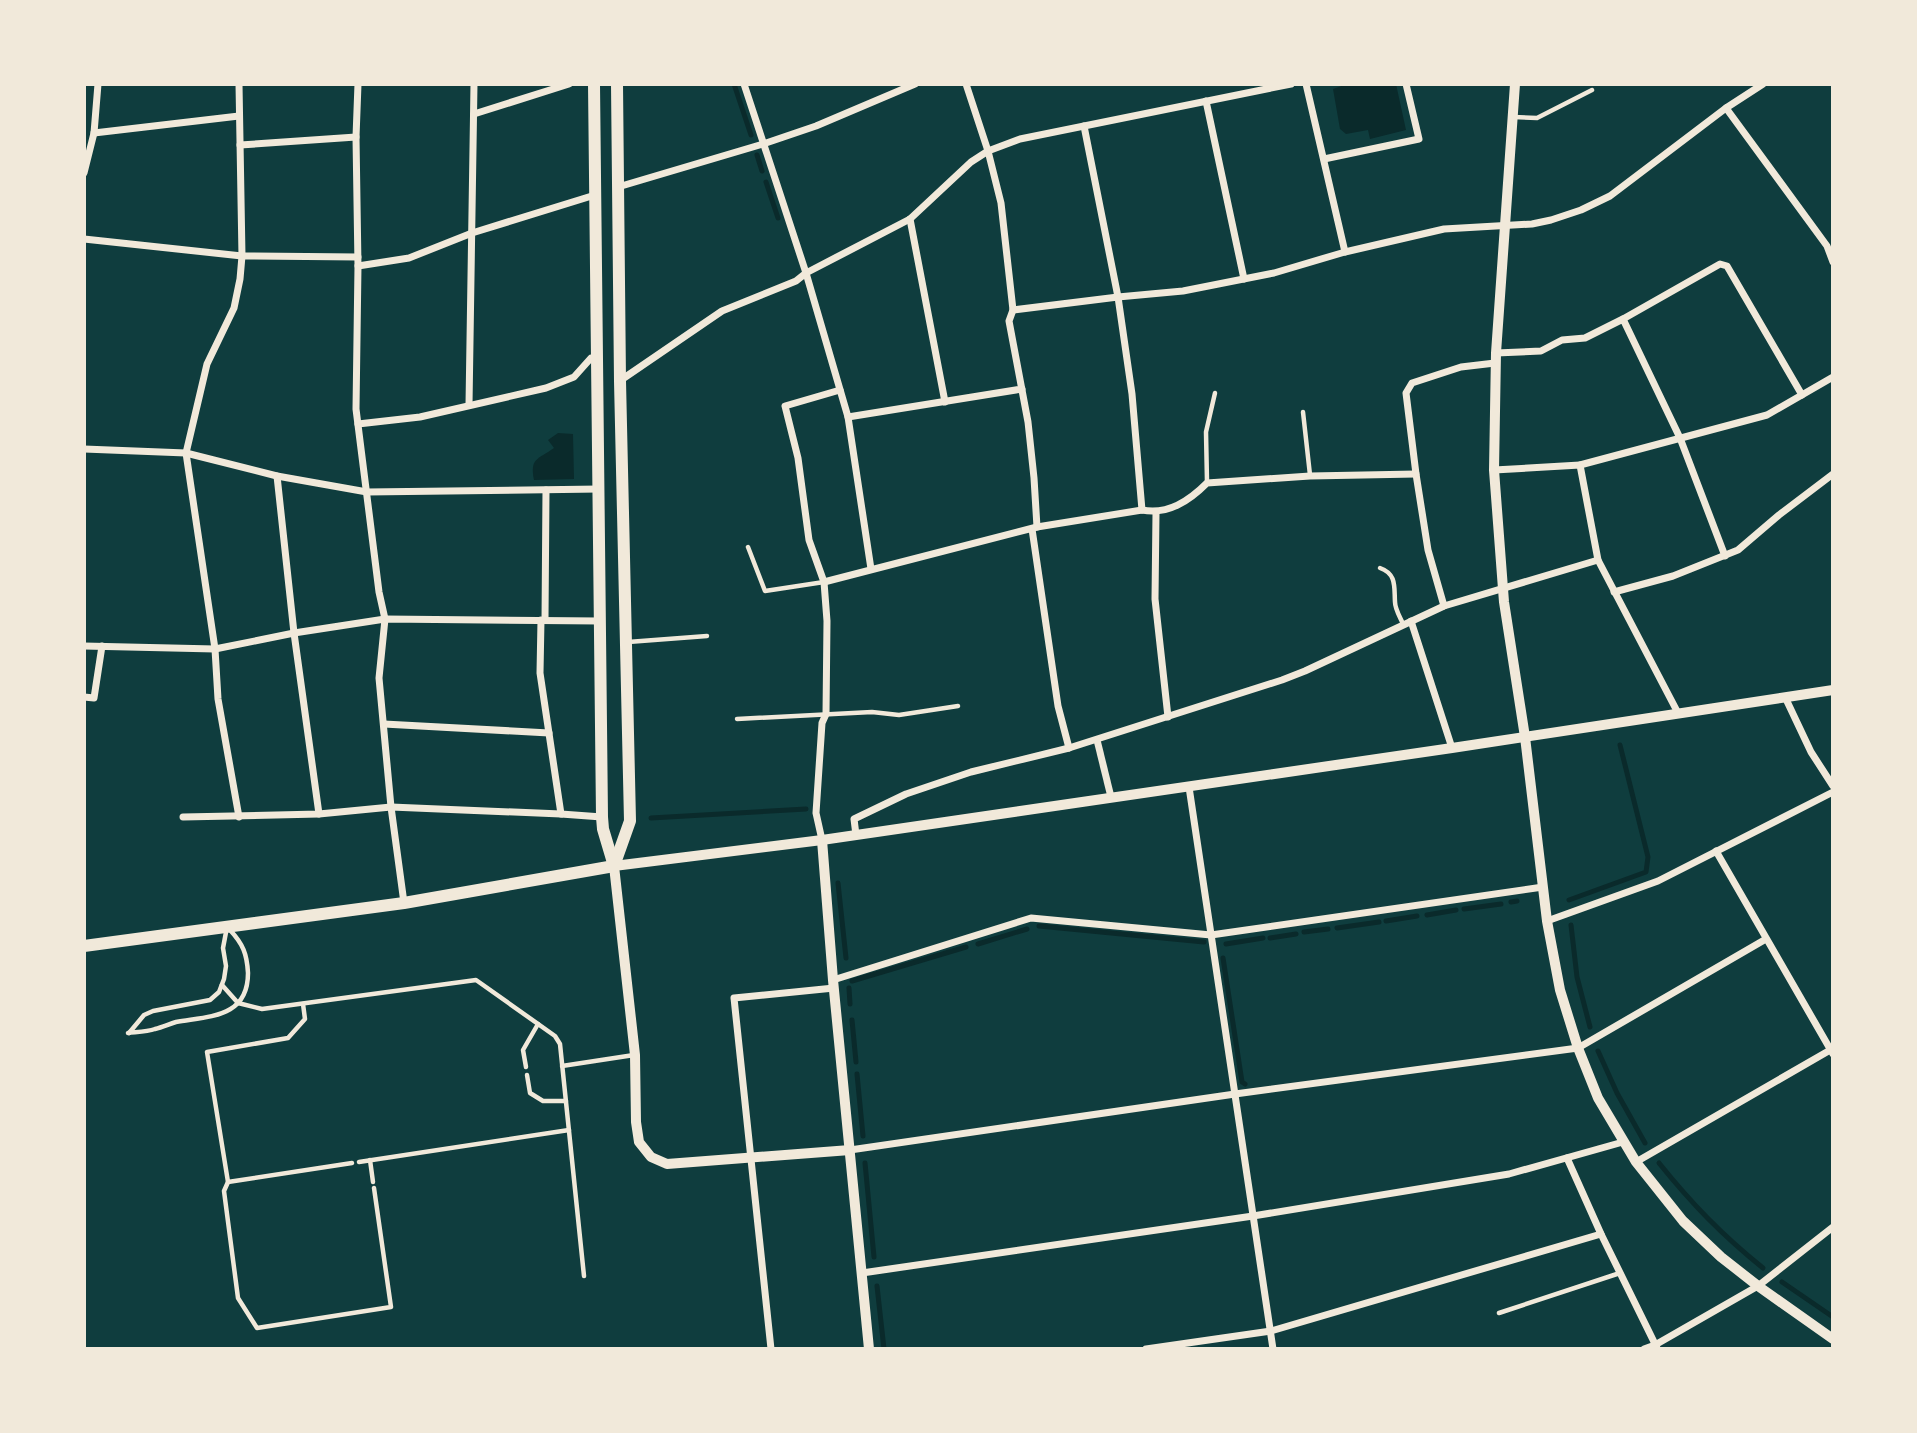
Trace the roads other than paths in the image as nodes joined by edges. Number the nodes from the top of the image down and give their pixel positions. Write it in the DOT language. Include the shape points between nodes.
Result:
graph roads {
  1 [pos="98,84"];
  2 [pos="239,84"];
  3 [pos="358,84"];
  4 [pos="474,84"];
  5 [pos="569,84"];
  6 [pos="594,84"];
  7 [pos="617,84"];
  8 [pos="744,84"];
  9 [pos="915,84"];
  10 [pos="966,84"];
  11 [pos="1240,84"];
  12 [pos="1291,84"];
  13 [pos="1306,84"];
  14 [pos="1406,84"];
  15 [pos="1515,84"];
  16 [pos="1763,84"];
  17 [pos="1592,90"];
  18 [pos="1243,94"];
  19 [pos="1206,101"];
  20 [pos="1727,108"];
  21 [pos="474,114"];
  22 [pos="239,116"];
  23 [pos="1513,117"];
  24 [pos="1084,126"];
  25 [pos="94,133"];
  26 [pos="356,137"];
  27 [pos="763,144"];
  28 [pos="240,145"];
  29 [pos="988,151"];
  30 [pos="1324,159"];
  31 [pos="84,173"];
  32 [pos="618,187"];
  33 [pos="596,195"];
  34 [pos="911,219"];
  35 [pos="1504,226"];
  36 [pos="472,233"];
  37 [pos="84,239"];
  38 [pos="1830,244"];
  39 [pos="1345,252"];
  40 [pos="242,256"];
  41 [pos="358,262"];
  42 [pos="1833,262"];
  43 [pos="806,274"];
  44 [pos="1244,279"];
  45 [pos="1118,297"];
  46 [pos="1013,310"];
  47 [pos="1623,319"];
  48 [pos="598,358"];
  49 [pos="1496,358"];
  50 [pos="1833,377"];
  51 [pos="620,381"];
  52 [pos="1022,389"];
  53 [pos="841,390"];
  54 [pos="1215,393"];
  55 [pos="1802,395"];
  56 [pos="945,402"];
  57 [pos="469,405"];
  58 [pos="1303,412"];
  59 [pos="848,417"];
  60 [pos="358,424"];
  61 [pos="1681,439"];
  62 [pos="84,449"];
  63 [pos="186,453"];
  64 [pos="1580,465"];
  65 [pos="1494,470"];
  66 [pos="1416,474"];
  67 [pos="1833,474"];
  68 [pos="277,476"];
  69 [pos="1310,476"];
  70 [pos="1207,483"];
  71 [pos="599,489"];
  72 [pos="546,490"];
  73 [pos="367,492"];
  74 [pos="1142,510"];
  75 [pos="1156,513"];
  76 [pos="1035,528"];
  77 [pos="748,547"];
  78 [pos="1725,556"];
  79 [pos="1598,560"];
  80 [pos="1380,568"];
  81 [pos="871,569"];
  82 [pos="824,582"];
  83 [pos="1503,589"];
  84 [pos="1614,592"];
  85 [pos="1444,606"];
  86 [pos="384,619"];
  87 [pos="543,620"];
  88 [pos="600,621"];
  89 [pos="1407,623"];
  90 [pos="295,633"];
  91 [pos="707,636"];
  92 [pos="626,642"];
  93 [pos="84,646"];
  94 [pos="102,646"];
  95 [pos="215,649"];
  96 [pos="1833,690"];
  97 [pos="84,697"];
  98 [pos="1785,697"];
  99 [pos="958,706"];
  100 [pos="1678,713"];
  101 [pos="826,714"];
  102 [pos="1168,718"];
  103 [pos="737,719"];
  104 [pos="384,724"];
  105 [pos="549,733"];
  106 [pos="1525,737"];
  107 [pos="1097,740"];
  108 [pos="1069,748"];
  109 [pos="1452,748"];
  110 [pos="1833,786"];
  111 [pos="1189,787"];
  112 [pos="1833,792"];
  113 [pos="1111,797"];
  114 [pos="391,807"];
  115 [pos="319,814"];
  116 [pos="561,814"];
  117 [pos="183,817"];
  118 [pos="239,817"];
  119 [pos="602,817"];
  120 [pos="856,835"];
  121 [pos="822,840"];
  122 [pos="1716,851"];
  123 [pos="614,866"];
  124 [pos="1543,887"];
  125 [pos="404,902"];
  126 [pos="1547,921"];
  127 [pos="227,926"];
  128 [pos="1211,935"];
  129 [pos="1766,939"];
  130 [pos="84,946"];
  131 [pos="834,984"];
  132 [pos="222,985"];
  133 [pos="238,1003"];
  134 [pos="303,1004"];
  135 [pos="538,1024"];
  136 [pos="1578,1048"];
  137 [pos="1832,1051"];
  138 [pos="635,1055"];
  139 [pos="562,1066"];
  140 [pos="526,1067"];
  141 [pos="527,1075"];
  142 [pos="1235,1094"];
  143 [pos="566,1101"];
  144 [pos="569,1130"];
  145 [pos="1623,1142"];
  146 [pos="850,1150"];
  147 [pos="752,1158"];
  148 [pos="1567,1158"];
  149 [pos="370,1160"];
  150 [pos="359,1162"];
  151 [pos="1636,1162"];
  152 [pos="352,1163"];
  153 [pos="228,1182"];
  154 [pos="1253,1216"];
  155 [pos="1833,1227"];
  156 [pos="1601,1234"];
  157 [pos="862,1273"];
  158 [pos="1620,1273"];
  159 [pos="584,1276"];
  160 [pos="1758,1286"];
  161 [pos="1499,1313"];
  162 [pos="1271,1331"];
  163 [pos="1833,1339"];
  164 [pos="1656,1347"];
  165 [pos="771,1349"];
  166 [pos="869,1349"];
  167 [pos="1146,1349"];
  168 [pos="1273,1349"];
  169 [pos="1644,1349"];
  1 -- 25 [label="street"];
  2 -- 22 [label="street"];
  3 -- 26 [label="street"];
  4 -- 21 [label="street"];
  5 -- 21 [label="street"];
  6 -- 33 [label="main road"];
  7 -- 32 [label="main road"];
  8 -- 27 [label="street"];
  9 -- 27 [label="street"];
  10 -- 29 [label="street"];
  11 -- 18 [label="street"];
  12 -- 18 [label="street"];
  13 -- 30 [label="street"];
  14 -- 30 [label="street" via="1419,139"];
  15 -- 23 [label="street"];
  16 -- 20 [label="street"];
  17 -- 23 [label="lane" via="1537,118"];
  18 -- 19 [label="street"];
  19 -- 24 [label="street"];
  19 -- 44 [label="street"];
  20 -- 35 [label="street" via="1610,196 1551,220"];
  20 -- 38 [label="street"];
  21 -- 36 [label="street"];
  22 -- 25 [label="street"];
  22 -- 28 [label="street"];
  23 -- 35 [label="street"];
  24 -- 29 [label="street" via="1020,139"];
  24 -- 45 [label="street"];
  25 -- 31 [label="street"];
  26 -- 28 [label="street"];
  26 -- 41 [label="street"];
  27 -- 32 [label="street"];
  27 -- 43 [label="street"];
  28 -- 40 [label="street"];
  29 -- 34 [label="street"];
  29 -- 46 [label="street" via="1002,202"];
  30 -- 39 [label="street"];
  32 -- 51 [label="main road"];
  33 -- 36 [label="street"];
  33 -- 48 [label="main road"];
  34 -- 43 [label="street"];
  34 -- 56 [label="street"];
  35 -- 39 [label="street" via="1444,229"];
  35 -- 49 [label="street"];
  36 -- 41 [label="street" via="410,258"];
  36 -- 57 [label="street"];
  37 -- 40 [label="street"];
  38 -- 42 [label="street"];
  39 -- 44 [label="street"];
  40 -- 41 [label="street"];
  40 -- 63 [label="street" via="233,308 207,364"];
  41 -- 60 [label="street"];
  43 -- 51 [label="street" via="722,311"];
  43 -- 53 [label="street"];
  44 -- 45 [label="street"];
  45 -- 46 [label="street"];
  45 -- 74 [label="street"];
  46 -- 52 [label="street" via="1009,321"];
  47 -- 49 [label="street" via="1585,338"];
  47 -- 55 [label="street" via="1720,264 1727,266"];
  47 -- 61 [label="street"];
  48 -- 57 [label="street" via="592,358 574,377 546,388"];
  48 -- 71 [label="main road"];
  49 -- 65 [label="street"];
  49 -- 66 [label="street" via="1412,383 1406,393"];
  50 -- 55 [label="street"];
  51 -- 92 [label="main road"];
  52 -- 56 [label="street"];
  52 -- 76 [label="street"];
  53 -- 59 [label="street"];
  53 -- 82 [label="street" via="785,406 798,458 809,540"];
  54 -- 70 [label="lane" via="1206,432"];
  55 -- 61 [label="street" via="1767,415"];
  56 -- 59 [label="street"];
  57 -- 60 [label="street" via="420,417"];
  58 -- 69 [label="lane"];
  59 -- 81 [label="street"];
  60 -- 73 [label="street"];
  61 -- 64 [label="street"];
  61 -- 78 [label="street"];
  62 -- 63 [label="street"];
  63 -- 68 [label="street"];
  63 -- 95 [label="street"];
  64 -- 65 [label="street"];
  64 -- 79 [label="street"];
  65 -- 83 [label="street"];
  66 -- 69 [label="street"];
  66 -- 85 [label="street" via="1428,550"];
  67 -- 78 [label="street"];
  68 -- 73 [label="street"];
  68 -- 90 [label="street"];
  69 -- 70 [label="street"];
  70 -- 75 [label="street" via="1191,499"];
  71 -- 72 [label="street"];
  71 -- 88 [label="main road"];
  72 -- 73 [label="street"];
  72 -- 87 [label="street"];
  73 -- 86 [label="street"];
  74 -- 75 [label="street"];
  74 -- 76 [label="street"];
  75 -- 102 [label="street" via="1155,599"];
  76 -- 81 [label="street"];
  76 -- 108 [label="street" via="1058,706"];
  77 -- 82 [label="lane" via="765,591"];
  78 -- 84 [label="street"];
  79 -- 83 [label="street"];
  79 -- 84 [label="street"];
  80 -- 89 [label="lane" via="1393,577 1395,605"];
  81 -- 82 [label="street"];
  82 -- 101 [label="street"];
  83 -- 85 [label="street"];
  83 -- 106 [label="street"];
  84 -- 100 [label="street"];
  85 -- 89 [label="street"];
  86 -- 87 [label="street"];
  86 -- 90 [label="street"];
  86 -- 104 [label="street" via="379,678"];
  87 -- 88 [label="street"];
  87 -- 105 [label="street" via="540,673"];
  88 -- 119 [label="main road"];
  89 -- 102 [label="street" via="1297,675"];
  89 -- 109 [label="street"];
  90 -- 95 [label="street"];
  90 -- 115 [label="street"];
  91 -- 92 [label="lane"];
  92 -- 123 [label="main road" via="630,821"];
  93 -- 94 [label="street"];
  94 -- 95 [label="street"];
  94 -- 97 [label="street" via="94,698"];
  95 -- 118 [label="street" via="218,699"];
  96 -- 98 [label="main road"];
  98 -- 100 [label="main road"];
  98 -- 110 [label="street"];
  99 -- 101 [label="lane" via="899,715"];
  100 -- 106 [label="main road"];
  101 -- 103 [label="lane"];
  101 -- 121 [label="street" via="816,813"];
  102 -- 107 [label="street"];
  104 -- 105 [label="street"];
  104 -- 114 [label="street"];
  105 -- 116 [label="street"];
  106 -- 109 [label="main road"];
  106 -- 124 [label="street"];
  107 -- 108 [label="street"];
  107 -- 113 [label="street"];
  108 -- 120 [label="street" via="971,772 906,794 854,819"];
  109 -- 111 [label="main road"];
  111 -- 113 [label="main road"];
  111 -- 128 [label="street"];
  112 -- 122 [label="street"];
  113 -- 120 [label="main road"];
  114 -- 115 [label="street"];
  114 -- 116 [label="street"];
  114 -- 125 [label="street"];
  115 -- 118 [label="street"];
  116 -- 119 [label="street"];
  117 -- 118 [label="street"];
  119 -- 123 [label="main road"];
  120 -- 121 [label="main road"];
  121 -- 123 [label="main road"];
  121 -- 131 [label="main road"];
  122 -- 126 [label="street" via="1658,881"];
  122 -- 129 [label="street"];
  123 -- 125 [label="main road"];
  123 -- 138 [label="main road"];
  124 -- 126 [label="street"];
  124 -- 128 [label="street"];
  125 -- 127 [label="main road"];
  126 -- 136 [label="street" via="1560,990"];
  127 -- 130 [label="main road"];
  127 -- 132 [label="lane"];
  127 -- 133 [label="lane" via="243,944 248,969 248,984"];
  128 -- 131 [label="street" via="1031,918"];
  128 -- 142 [label="street"];
  129 -- 136 [label="street"];
  129 -- 137 [label="street"];
  131 -- 146 [label="main road"];
  131 -- 147 [label="street" via="734,998"];
  132 -- 133 [label="lane"];
  132 -- 133 [label="lane" via="210,999 144,1014 128,1033 214,1016"];
  133 -- 134 [label="lane" via="262,1009"];
  134 -- 135 [label="lane" via="476,980"];
  134 -- 153 [label="lane" via="305,1019 288,1038 207,1052"];
  135 -- 139 [label="lane" via="560,1044"];
  135 -- 140 [label="lane" via="523,1050"];
  136 -- 142 [label="street"];
  136 -- 145 [label="street" via="1598,1098"];
  137 -- 151 [label="street"];
  138 -- 139 [label="lane"];
  138 -- 147 [label="main road" via="639,1142 651,1157 667,1164"];
  139 -- 143 [label="lane"];
  141 -- 143 [label="lane" via="530,1093 543,1101"];
  142 -- 146 [label="street"];
  142 -- 154 [label="street"];
  143 -- 144 [label="lane"];
  144 -- 149 [label="lane"];
  144 -- 159 [label="lane"];
  145 -- 148 [label="street"];
  145 -- 151 [label="street"];
  146 -- 147 [label="main road"];
  146 -- 157 [label="main road"];
  147 -- 165 [label="street"];
  148 -- 154 [label="street" via="1508,1174"];
  148 -- 156 [label="street"];
  149 -- 150 [label="lane"];
  149 -- 153 [label="lane" via="391,1307 257,1328 239,1298 224,1191"];
  151 -- 160 [label="street" via="1683,1220"];
  152 -- 153 [label="lane"];
  154 -- 157 [label="street"];
  154 -- 162 [label="street"];
  155 -- 160 [label="street"];
  156 -- 158 [label="street"];
  156 -- 162 [label="street"];
  157 -- 166 [label="main road"];
  158 -- 161 [label="lane"];
  158 -- 164 [label="street"];
  160 -- 163 [label="street"];
  160 -- 164 [label="street"];
  162 -- 167 [label="street"];
  162 -- 168 [label="street"];
  164 -- 169 [label="street"];
}
